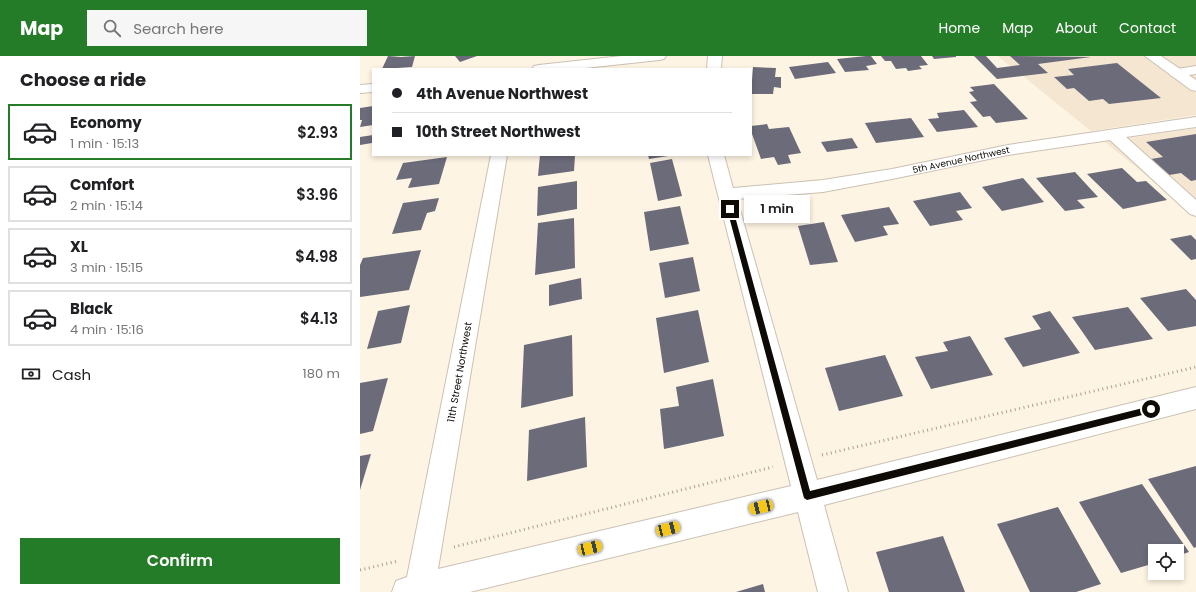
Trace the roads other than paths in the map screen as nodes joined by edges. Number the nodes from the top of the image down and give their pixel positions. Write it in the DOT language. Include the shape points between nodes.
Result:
graph roads {
  1 [pos="536,56"];
  2 [pos="659,56"];
  3 [pos="716,56"];
  4 [pos="1152,56"];
  5 [pos="535,68"];
  6 [pos="548,68"];
  7 [pos="714,68"];
  8 [pos="1196,70"];
  9 [pos="1176,73"];
  10 [pos="1196,87"];
  11 [pos="372,88"];
  12 [pos="360,89"];
  13 [pos="1196,122"];
  14 [pos="1113,134"];
  15 [pos="499,156"];
  16 [pos="716,156"];
  17 [pos="726,194"];
  18 [pos="1196,210"];
  19 [pos="1196,398"];
  20 [pos="807,496"];
  21 [pos="414,590"];
  22 [pos="833,592"];
  1 -- 5 [label="street"];
  2 -- 6 [label="street"];
  3 -- 7 [label="street"];
  4 -- 9 [label="street"];
  8 -- 9 [label="street"];
  9 -- 10 [label="street"];
  11 -- 12 [label="street"];
  13 -- 14 [label="street, 5th Avenue Northwest"];
  14 -- 17 [label="street, 5th Avenue Northwest" via="1008,150 824,186"];
  14 -- 18 [label="street"];
  15 -- 21 [label="street, 11th Street Northwest"];
  16 -- 17 [label="street"];
  17 -- 20 [label="street"];
  19 -- 20 [label="street"];
  20 -- 21 [label="street"];
  20 -- 22 [label="street"];
}
